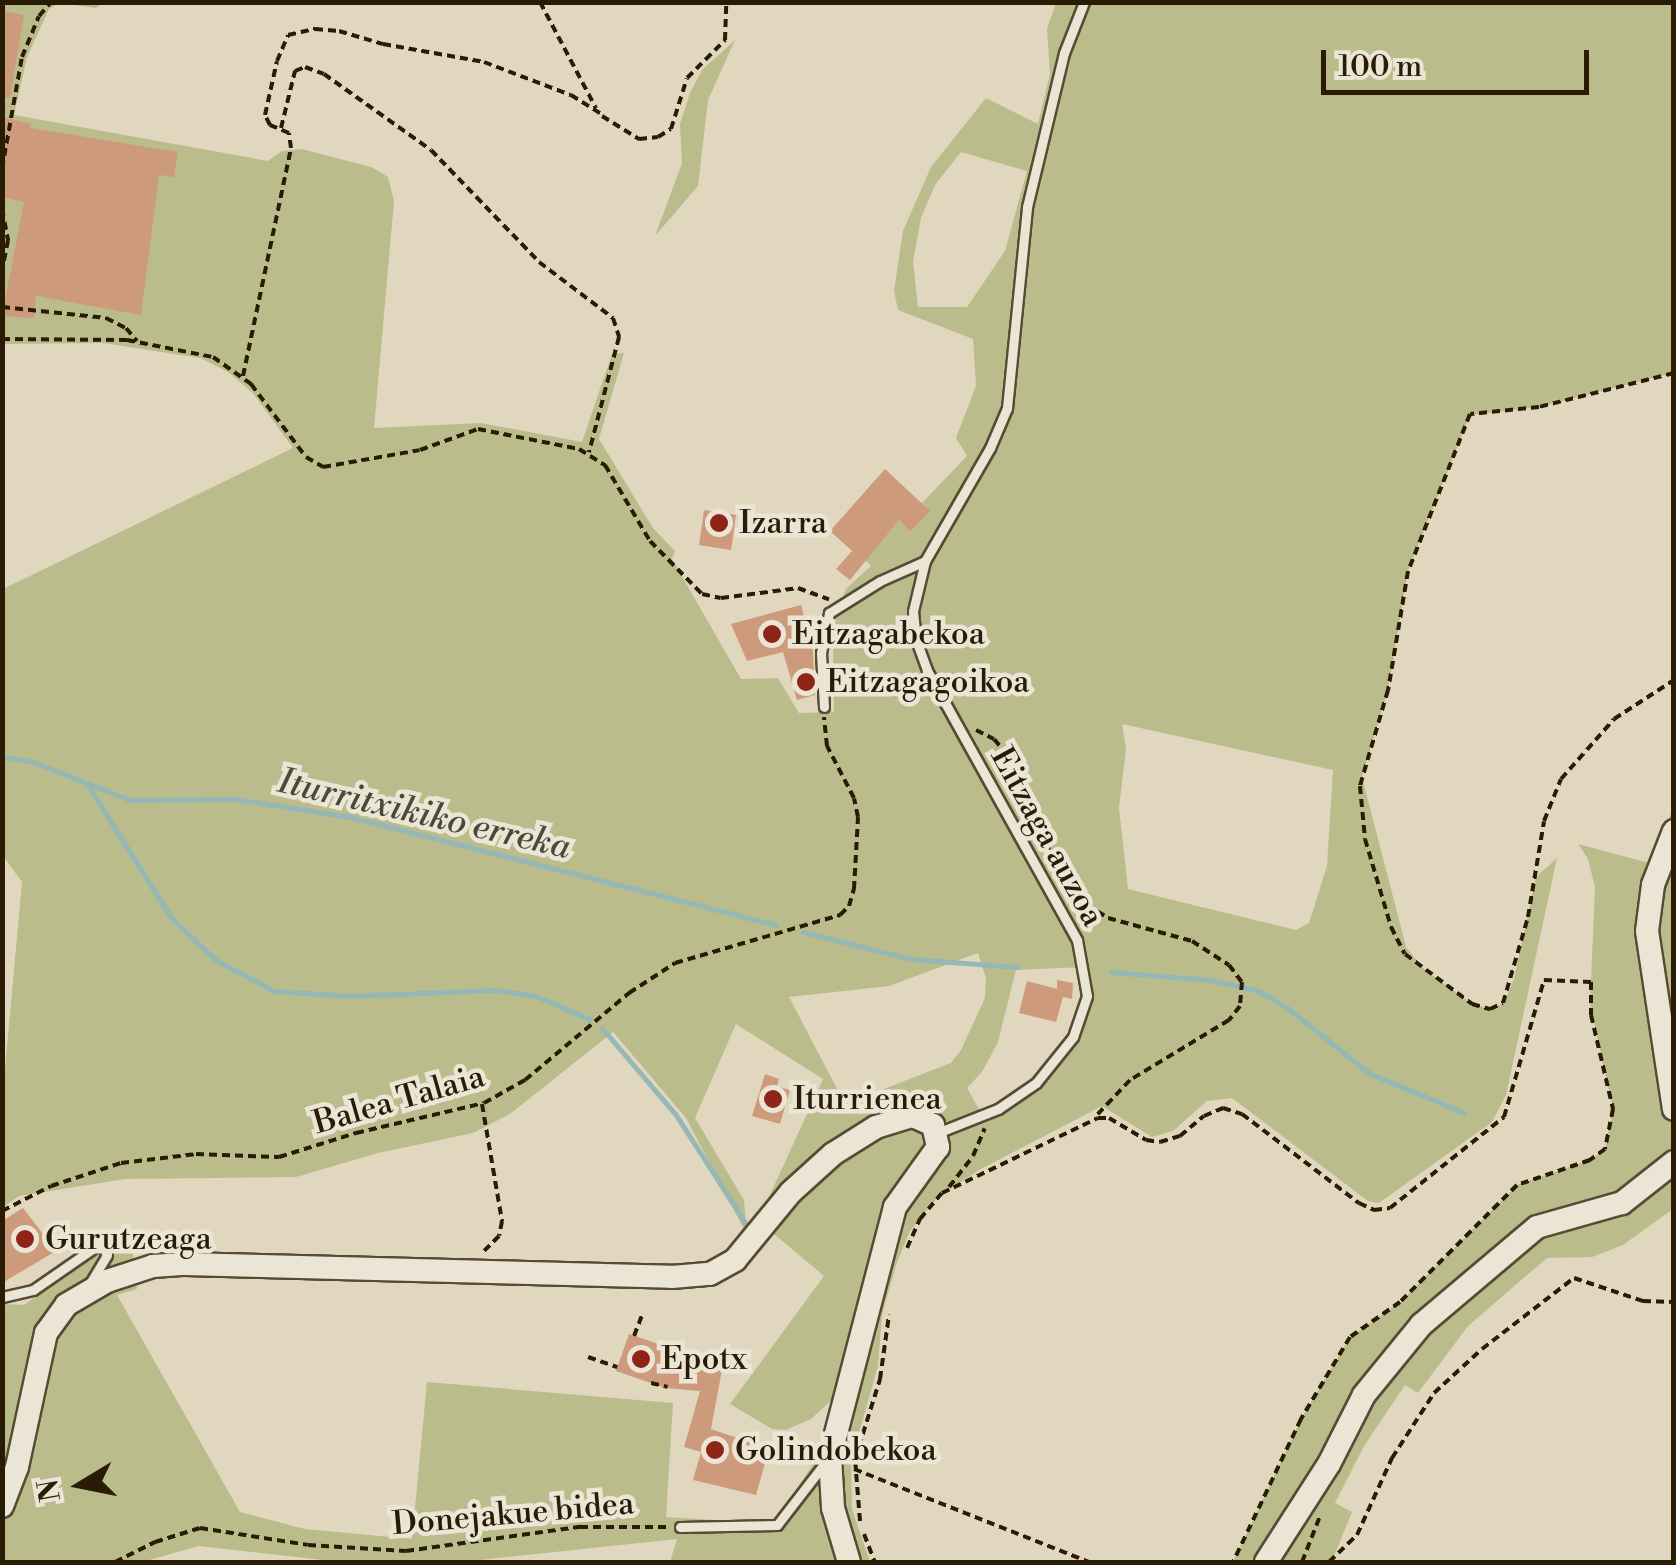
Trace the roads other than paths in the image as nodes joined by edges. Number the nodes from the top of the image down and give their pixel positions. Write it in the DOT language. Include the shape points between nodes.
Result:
graph roads {
  1 [pos="1084,2"];
  2 [pos="924,561"];
  3 [pos="824,708"];
  4 [pos="1674,832"];
  5 [pos="1674,1109"];
  6 [pos="937,1133"];
  7 [pos="1674,1162"];
  8 [pos="82,1294"];
  9 [pos="2,1297"];
  10 [pos="830,1457"];
  11 [pos="2,1506"];
  12 [pos="680,1527"];
  13 [pos="849,1562"];
  14 [pos="1266,1562"];
  1 -- 2 [label="lane, Eitzaga auzoa" via="1062,60 1027,206 1007,408"];
  2 -- 3 [label="lane" via="829,613 822,645"];
  2 -- 6 [label="lane, Eitzaga auzoa" via="914,598 916,640 1077,940 1087,979 1082,1016 1057,1060 1028,1090"];
  4 -- 5 [label="street" via="1653,885 1647,931"];
  6 -- 8 [label="street" via="930,1122 908,1116 864,1134 797,1186 734,1260 710,1274 164,1264"];
  6 -- 10 [label="street" via="937,1150 901,1196 888,1228"];
  7 -- 14 [label="street" via="1622,1203 1536,1227 1422,1324 1364,1396"];
  8 -- 9 [label="lane" via="105,1260 101,1244 32,1290"];
  8 -- 11 [label="street" via="57,1313 40,1348 17,1467"];
  10 -- 12 [label="lane, Donejakue bidea" via="777,1525"];
  10 -- 13 [label="street" via="833,1508"];
}
